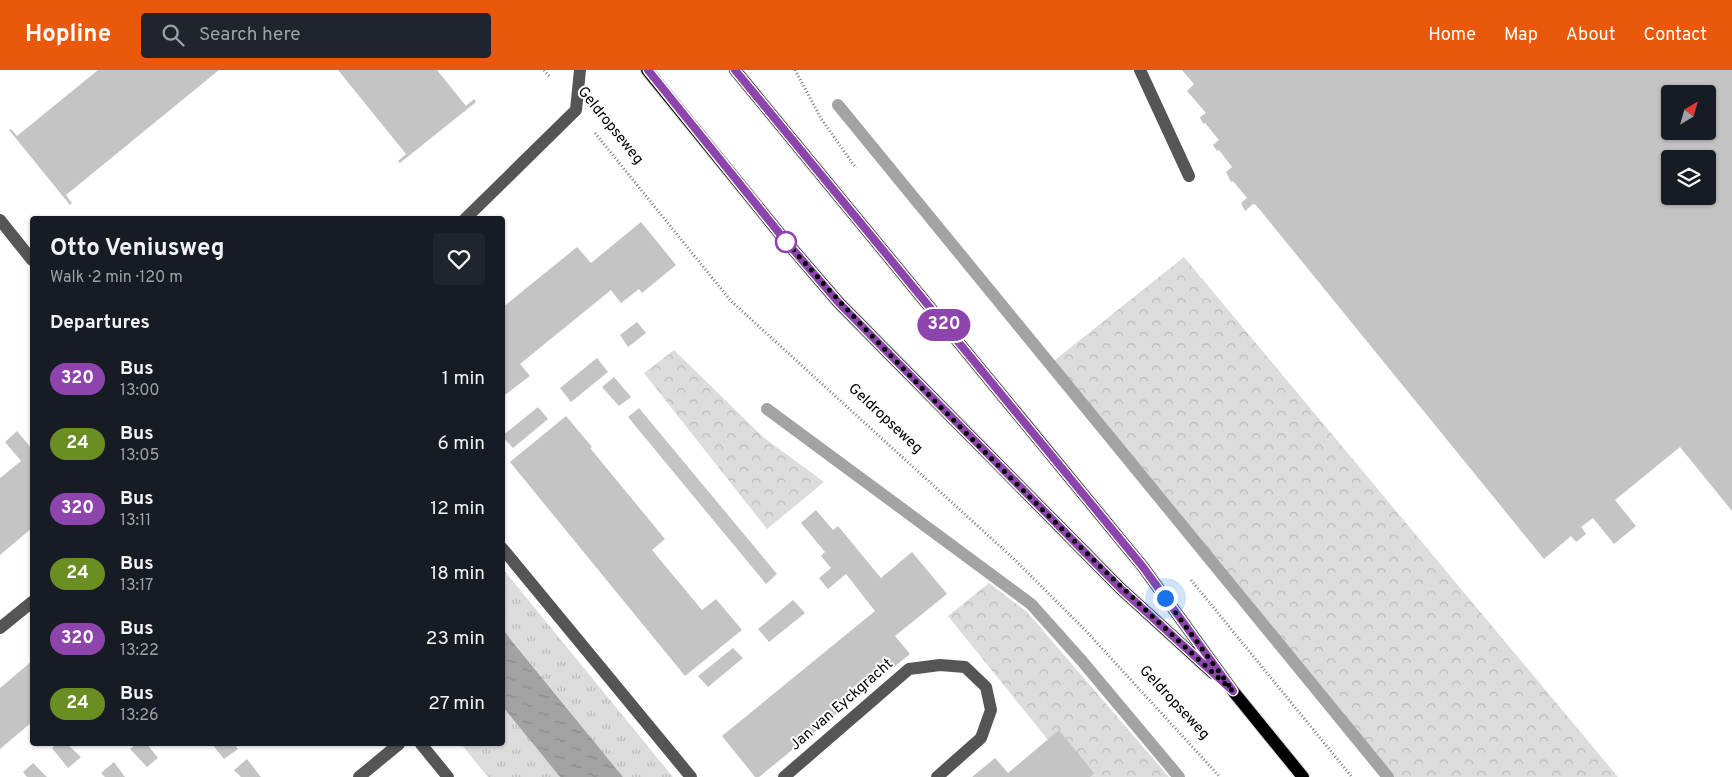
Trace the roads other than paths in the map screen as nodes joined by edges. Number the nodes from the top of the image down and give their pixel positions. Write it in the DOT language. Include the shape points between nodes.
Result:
graph roads {
  1 [pos="580,70"];
  2 [pos="648,70"];
  3 [pos="735,70"];
  4 [pos="1140,70"];
  5 [pos="1189,176"];
  6 [pos="467,216"];
  7 [pos="0,220"];
  8 [pos="30,258"];
  9 [pos="505,552"];
  10 [pos="30,604"];
  11 [pos="0,628"];
  12 [pos="1233,691"];
  13 [pos="397,746"];
  14 [pos="423,746"];
  15 [pos="359,777"];
  16 [pos="448,777"];
  17 [pos="691,777"];
  18 [pos="784,777"];
  19 [pos="937,777"];
  20 [pos="1303,777"];
  1 -- 6 [label="street" via="576,110"];
  2 -- 12 [label="main road" via="839,303 1120,588"];
  3 -- 12 [label="main road" via="1143,567"];
  4 -- 5 [label="street"];
  7 -- 8 [label="street"];
  9 -- 17 [label="street"];
  10 -- 11 [label="street"];
  12 -- 20 [label="main road"];
  13 -- 15 [label="street"];
  14 -- 16 [label="street"];
  18 -- 19 [label="street, Jan van Eyckgracht" via="909,668 965,667 986,687 991,710 981,738"];
}
